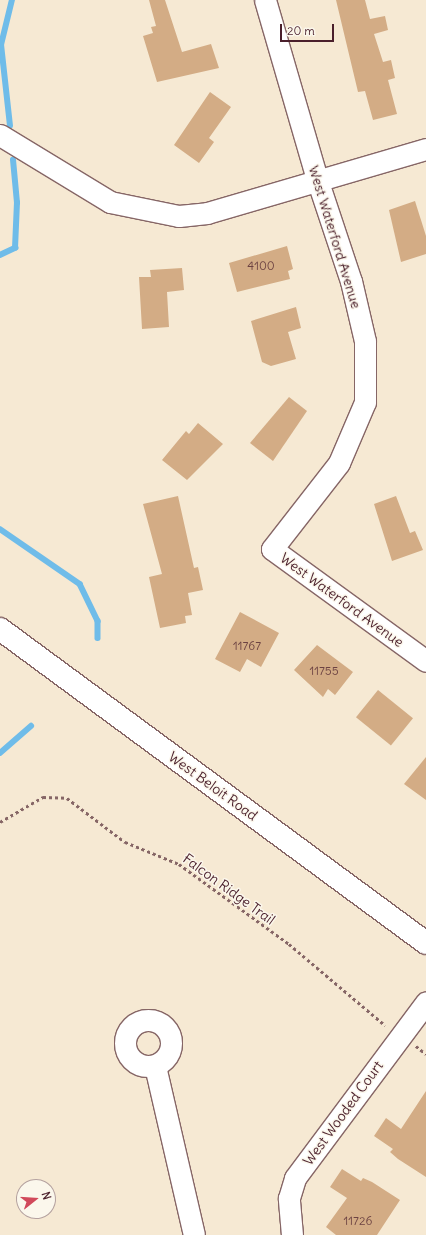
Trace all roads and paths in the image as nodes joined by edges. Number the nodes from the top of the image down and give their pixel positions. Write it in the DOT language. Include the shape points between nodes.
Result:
graph roads {
  1 [pos="265,0"];
  2 [pos="0,135"];
  3 [pos="426,148"];
  4 [pos="317,179"];
  5 [pos="0,629"];
  6 [pos="426,661"];
  7 [pos="0,822"];
  8 [pos="426,943"];
  9 [pos="426,1002"];
  10 [pos="390,1029"];
  11 [pos="412,1043"];
  12 [pos="426,1054"];
  13 [pos="155,1066"];
  14 [pos="194,1235"];
  15 [pos="292,1235"];
  1 -- 4 [label="street, West Waterford Avenue"];
  2 -- 4 [label="street" via="110,202 179,216 207,213"];
  3 -- 4 [label="street"];
  4 -- 6 [label="street, West Waterford Avenue" via="351,281 365,341 365,402 339,463 272,549"];
  5 -- 8 [label="main road, West Beloit Road"];
  7 -- 10 [label="path, Falcon Ridge Trail" via="43,798 68,798 125,842 179,864 289,944"];
  9 -- 15 [label="street, West Wooded Court" via="295,1178 289,1198"];
  11 -- 12 [label="path"];
  13 -- 14 [label="street"];
}
